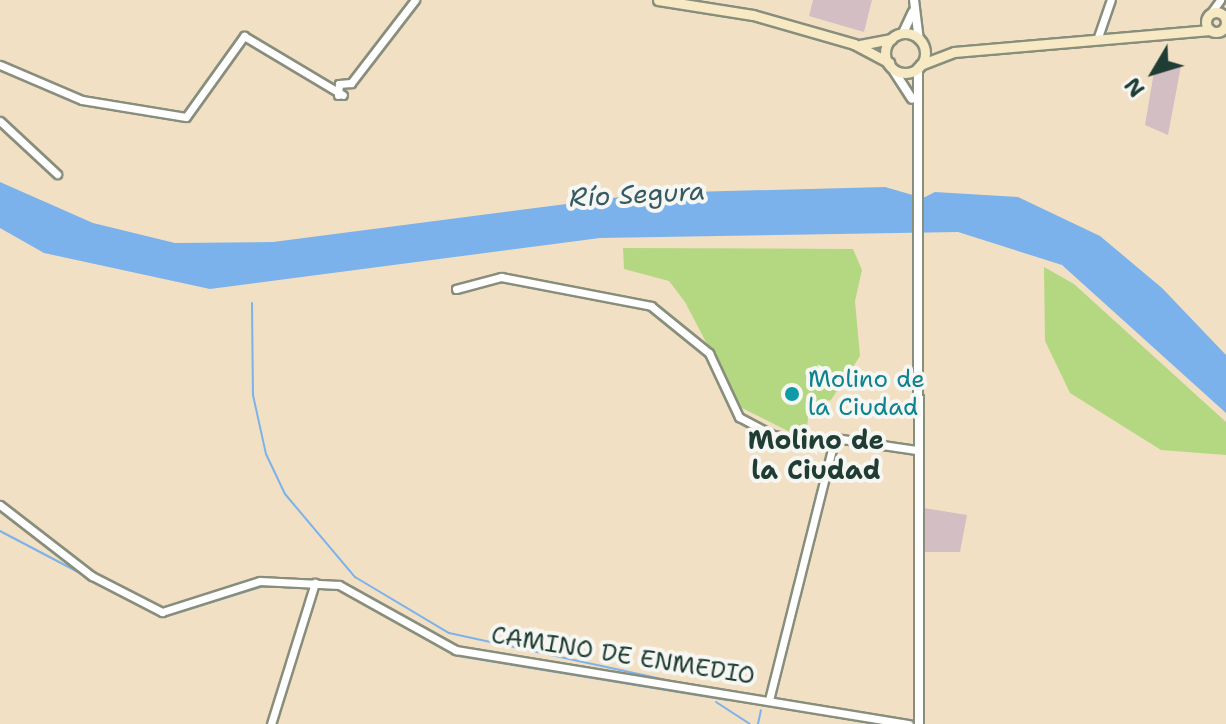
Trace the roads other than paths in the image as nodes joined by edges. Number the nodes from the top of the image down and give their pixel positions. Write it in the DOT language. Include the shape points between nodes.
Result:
graph roads {
  1 [pos="415,0"];
  2 [pos="658,0"];
  3 [pos="1111,0"];
  4 [pos="1221,0"];
  5 [pos="704,3"];
  6 [pos="914,4"];
  7 [pos="1208,16"];
  8 [pos="1224,17"];
  9 [pos="1183,28"];
  10 [pos="1210,30"];
  11 [pos="1224,30"];
  12 [pos="903,33"];
  13 [pos="1098,37"];
  14 [pos="891,39"];
  15 [pos="921,41"];
  16 [pos="854,44"];
  17 [pos="954,52"];
  18 [pos="889,64"];
  19 [pos="0,65"];
  20 [pos="919,66"];
  21 [pos="914,104"];
  22 [pos="0,121"];
  23 [pos="57,174"];
  24 [pos="456,289"];
  25 [pos="834,445"];
  26 [pos="916,450"];
  27 [pos="0,505"];
  28 [pos="315,583"];
  29 [pos="769,700"];
  30 [pos="271,724"];
  31 [pos="909,724"];
  32 [pos="919,724"];
  1 -- 19 [label="street" via="351,83 339,84 340,95 244,36 186,117 82,100"];
  2 -- 5 [label="main road"];
  3 -- 13 [label="street"];
  4 -- 7 [label="street"];
  4 -- 8 [label="street"];
  5 -- 16 [label="main road"];
  6 -- 12 [label="street"];
  6 -- 15 [label="street"];
  7 -- 8 [label="main road"];
  7 -- 9 [label="main road"];
  7 -- 10 [label="main road"];
  8 -- 11 [label="main road"];
  9 -- 10 [label="main road"];
  9 -- 13 [label="main road"];
  10 -- 11 [label="main road"];
  12 -- 14 [label="main road"];
  12 -- 15 [label="main road"];
  13 -- 17 [label="main road"];
  14 -- 16 [label="main road"];
  14 -- 18 [label="main road"];
  15 -- 17 [label="main road"];
  15 -- 20 [label="main road"];
  16 -- 18 [label="main road"];
  17 -- 20 [label="main road"];
  18 -- 20 [label="main road" via="902,72"];
  18 -- 21 [label="street"];
  20 -- 21 [label="street"];
  21 -- 26 [label="street"];
  22 -- 23 [label="street"];
  24 -- 25 [label="street" via="501,277 651,306 709,353 739,417 773,435"];
  25 -- 26 [label="street" via="835,438"];
  25 -- 29 [label="street"];
  26 -- 32 [label="street"];
  27 -- 28 [label="street, CAMINO DE ENMEDIO" via="92,576 162,612 260,581"];
  28 -- 29 [label="street, CAMINO DE ENMEDIO" via="347,587 456,650"];
  28 -- 30 [label="street"];
  29 -- 31 [label="street, CAMINO DE ENMEDIO"];
}
